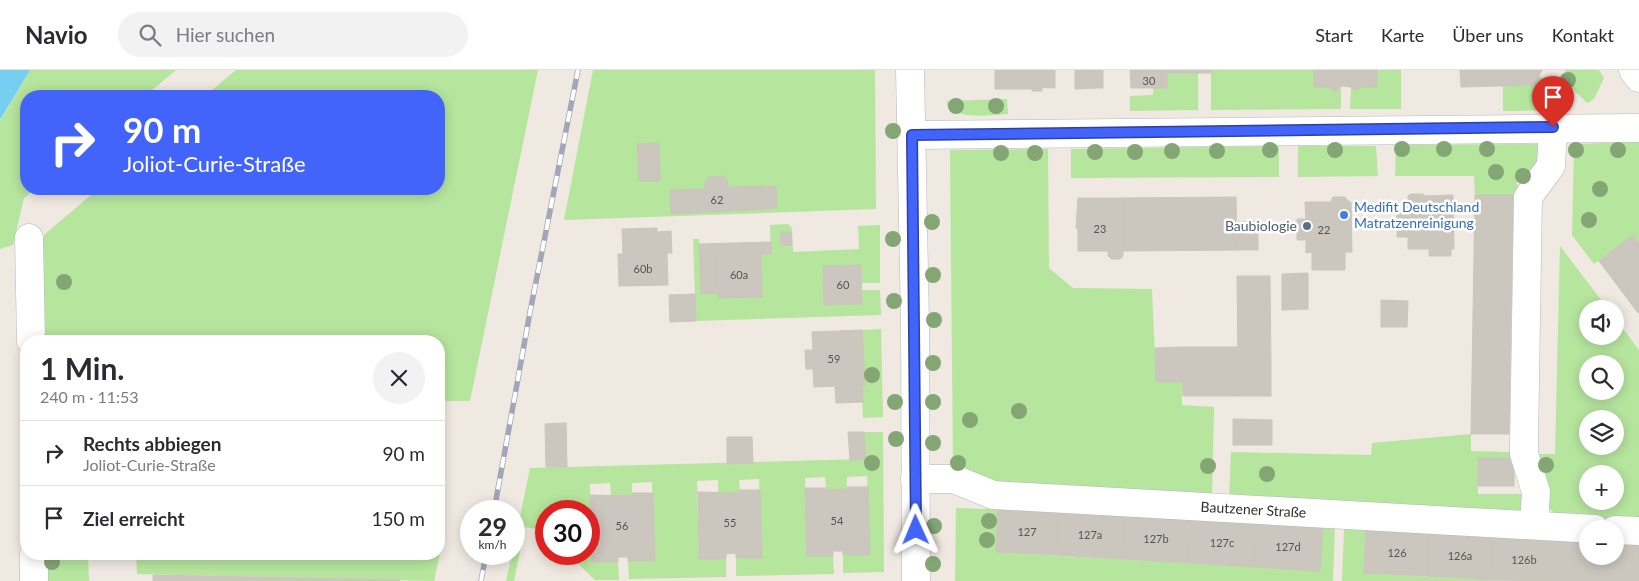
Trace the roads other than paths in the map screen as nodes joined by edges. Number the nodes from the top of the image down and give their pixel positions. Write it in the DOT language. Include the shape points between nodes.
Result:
graph roads {
  1 [pos="910,70"];
  2 [pos="1633,70"];
  3 [pos="1639,78"];
  4 [pos="1553,127"];
  5 [pos="1639,128"];
  6 [pos="912,135"];
  7 [pos="29,238"];
  8 [pos="32,335"];
  9 [pos="915,479"];
  10 [pos="1534,525"];
  11 [pos="1579,528"];
  12 [pos="1624,530"];
  13 [pos="1639,531"];
  14 [pos="34,560"];
  15 [pos="34,581"];
  16 [pos="916,581"];
  1 -- 6 [label="street"];
  2 -- 3 [label="street"];
  4 -- 5 [label="street"];
  4 -- 6 [label="street"];
  4 -- 10 [label="street" via="1552,166 1528,197 1524,454 1536,492"];
  6 -- 9 [label="street"];
  7 -- 8 [label="street"];
  9 -- 10 [label="street, Bautzener Straße" via="954,479 993,495"];
  9 -- 16 [label="street"];
  10 -- 11 [label="street, Bautzener Straße"];
  12 -- 13 [label="street"];
  14 -- 15 [label="street"];
}
